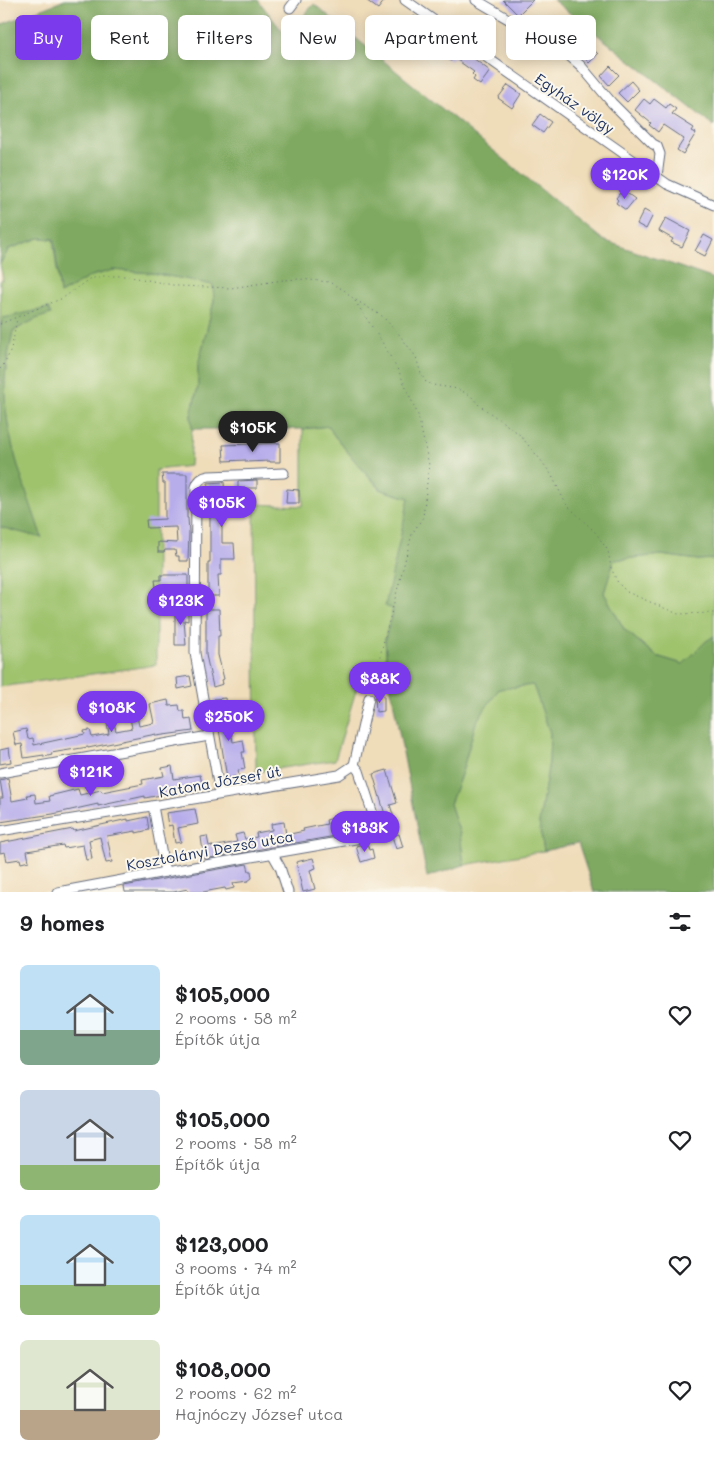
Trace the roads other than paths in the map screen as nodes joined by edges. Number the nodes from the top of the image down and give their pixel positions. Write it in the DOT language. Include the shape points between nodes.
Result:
graph roads {
  1 [pos="405,0"];
  2 [pos="476,0"];
  3 [pos="657,176"];
  4 [pos="714,206"];
  5 [pos="284,472"];
  6 [pos="369,698"];
  7 [pos="209,736"];
  8 [pos="354,765"];
  9 [pos="0,772"];
  10 [pos="220,794"];
  11 [pos="153,806"];
  12 [pos="378,830"];
  13 [pos="0,831"];
  14 [pos="367,837"];
  15 [pos="272,853"];
  16 [pos="164,872"];
  17 [pos="58,892"];
  18 [pos="288,892"];
  1 -- 3 [label="street, Egyház völgy"];
  2 -- 3 [label="street, Egyház völgy" via="566,53 581,66 612,103 657,146 660,154"];
  3 -- 4 [label="street, Egyház völgy" via="666,184"];
  5 -- 7 [label="street" via="209,476 197,482 195,653"];
  6 -- 8 [label="street"];
  7 -- 9 [label="street"];
  7 -- 10 [label="street"];
  8 -- 10 [label="street, Katona József út" via="338,775"];
  8 -- 12 [label="street" via="359,771"];
  10 -- 11 [label="street, Katona József út"];
  11 -- 13 [label="street, Katona József út"];
  11 -- 16 [label="street"];
  14 -- 15 [label="street, Kosztolányi Dezső utca"];
  15 -- 16 [label="street, Kosztolányi Dezső utca"];
  15 -- 18 [label="street"];
  16 -- 17 [label="street, Kosztolányi Dezső utca"];
}
